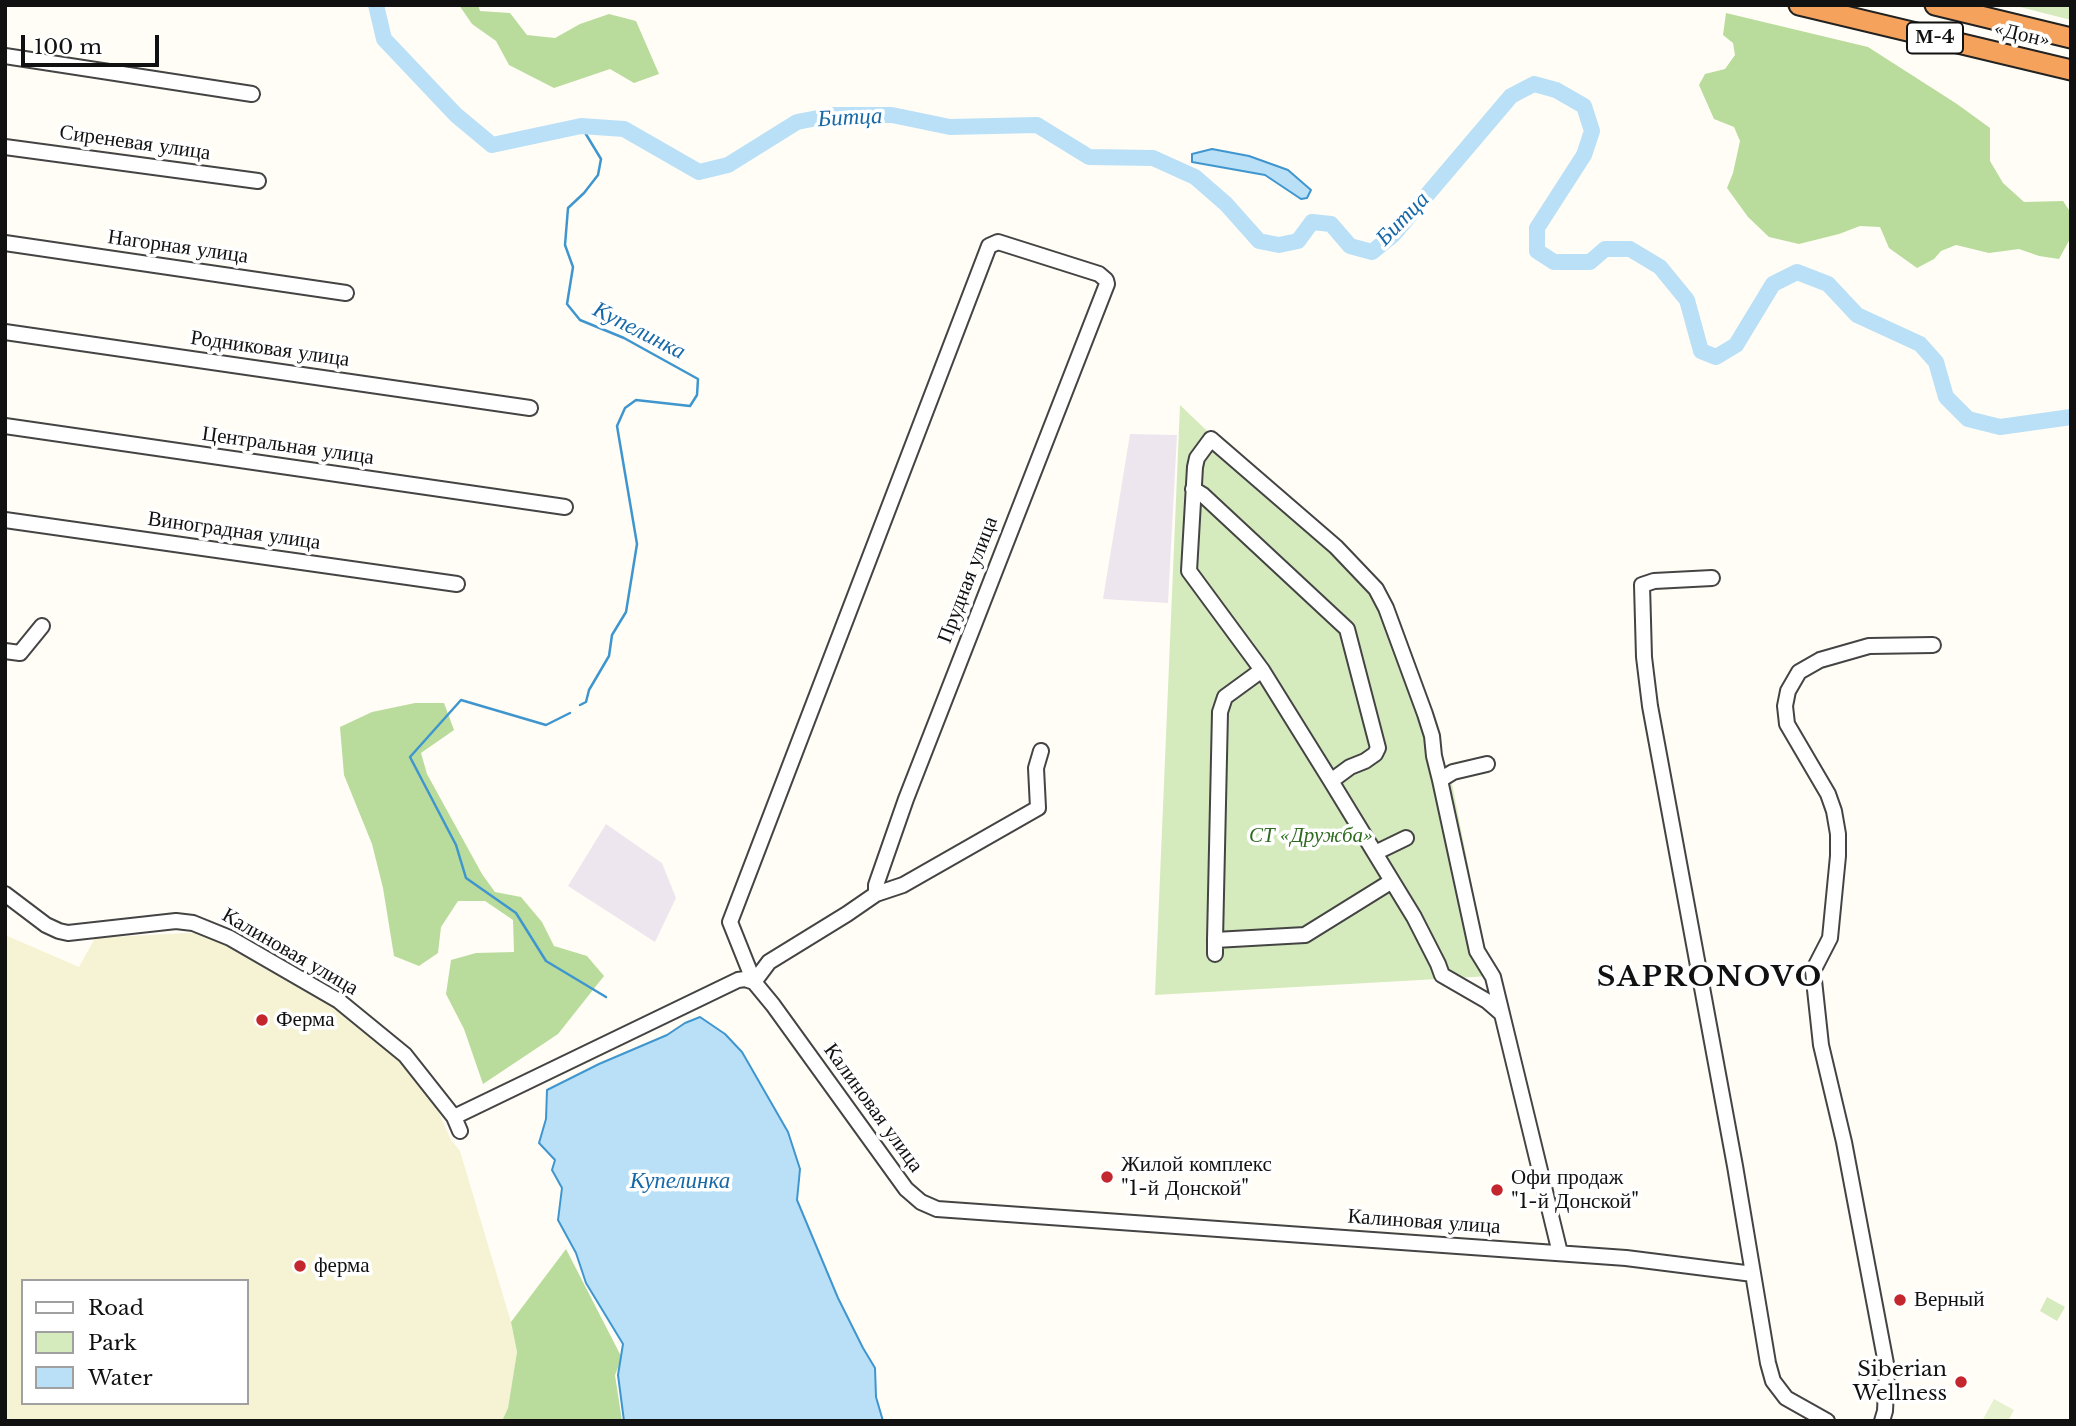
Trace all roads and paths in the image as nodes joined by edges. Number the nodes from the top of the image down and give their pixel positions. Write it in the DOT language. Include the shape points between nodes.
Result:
graph roads {
  1 [pos="1799,5"];
  2 [pos="1935,5"];
  3 [pos="2071,38"];
  4 [pos="5,56"];
  5 [pos="2071,70"];
  6 [pos="252,94"];
  7 [pos="5,147"];
  8 [pos="258,181"];
  9 [pos="5,243"];
  10 [pos="1107,284"];
  11 [pos="345,293"];
  12 [pos="5,332"];
  13 [pos="530,408"];
  14 [pos="5,426"];
  15 [pos="1193,489"];
  16 [pos="565,507"];
  17 [pos="5,520"];
  18 [pos="1712,578"];
  19 [pos="457,584"];
  20 [pos="42,626"];
  21 [pos="1933,645"];
  22 [pos="5,651"];
  23 [pos="1262,670"];
  24 [pos="1041,751"];
  25 [pos="1486,764"];
  26 [pos="1440,780"];
  27 [pos="1331,781"];
  28 [pos="1406,838"];
  29 [pos="1374,853"];
  30 [pos="1392,881"];
  31 [pos="5,894"];
  32 [pos="876,894"];
  33 [pos="754,982"];
  34 [pos="1502,1014"];
  35 [pos="454,1117"];
  36 [pos="460,1131"];
  37 [pos="1560,1253"];
  38 [pos="1753,1274"];
  39 [pos="1828,1421"];
  40 [pos="1882,1421"];
  1 -- 5 [label="highway, «Дон» / М-4"];
  2 -- 3 [label="highway, «Дон» / М-4"];
  4 -- 6 [label="street"];
  7 -- 8 [label="street, Сиреневая улица"];
  9 -- 11 [label="street, Нагорная улица"];
  10 -- 32 [label="street, Прудная улица" via="906,799"];
  10 -- 33 [label="street, Калиновая улица" via="1087,270 998,242 989,246 730,922"];
  12 -- 13 [label="street, Родниковая улица"];
  14 -- 16 [label="street, Центральная улица"];
  15 -- 23 [label="street" via="1189,571"];
  15 -- 26 [label="street" via="1197,458 1211,439 1367,578 1386,608 1415,685"];
  15 -- 27 [label="street" via="1347,629 1378,748"];
  17 -- 19 [label="street, Виноградная улица"];
  18 -- 38 [label="street" via="1642,585 1644,657"];
  20 -- 22 [label="street" via="20,653"];
  21 -- 40 [label="street" via="1869,646 1820,660 1799,672 1785,706 1787,724 1828,794 1838,834 1830,938 1813,971 1821,1045 1887,1369"];
  23 -- 27 [label="street"];
  23 -- 30 [label="street" via="1225,697 1220,712 1215,947 1305,935"];
  24 -- 32 [label="street" via="1036,768 1038,808 903,885"];
  25 -- 26 [label="street"];
  26 -- 34 [label="street" via="1477,951 1493,976"];
  27 -- 29 [label="street"];
  28 -- 29 [label="street"];
  29 -- 30 [label="street"];
  30 -- 34 [label="street" via="1442,975"];
  31 -- 35 [label="street, Калиновая улица" via="46,925 68,933 176,921 230,938 339,1001 368,1024 405,1055"];
  32 -- 33 [label="street" via="769,962"];
  33 -- 35 [label="street" via="738,980"];
  33 -- 37 [label="street, Калиновая улица" via="905,1189 937,1209"];
  34 -- 37 [label="street"];
  35 -- 36 [label="street, Калиновая улица"];
  37 -- 38 [label="street, Калиновая улица"];
  38 -- 39 [label="street" via="1773,1381 1786,1398"];
}
